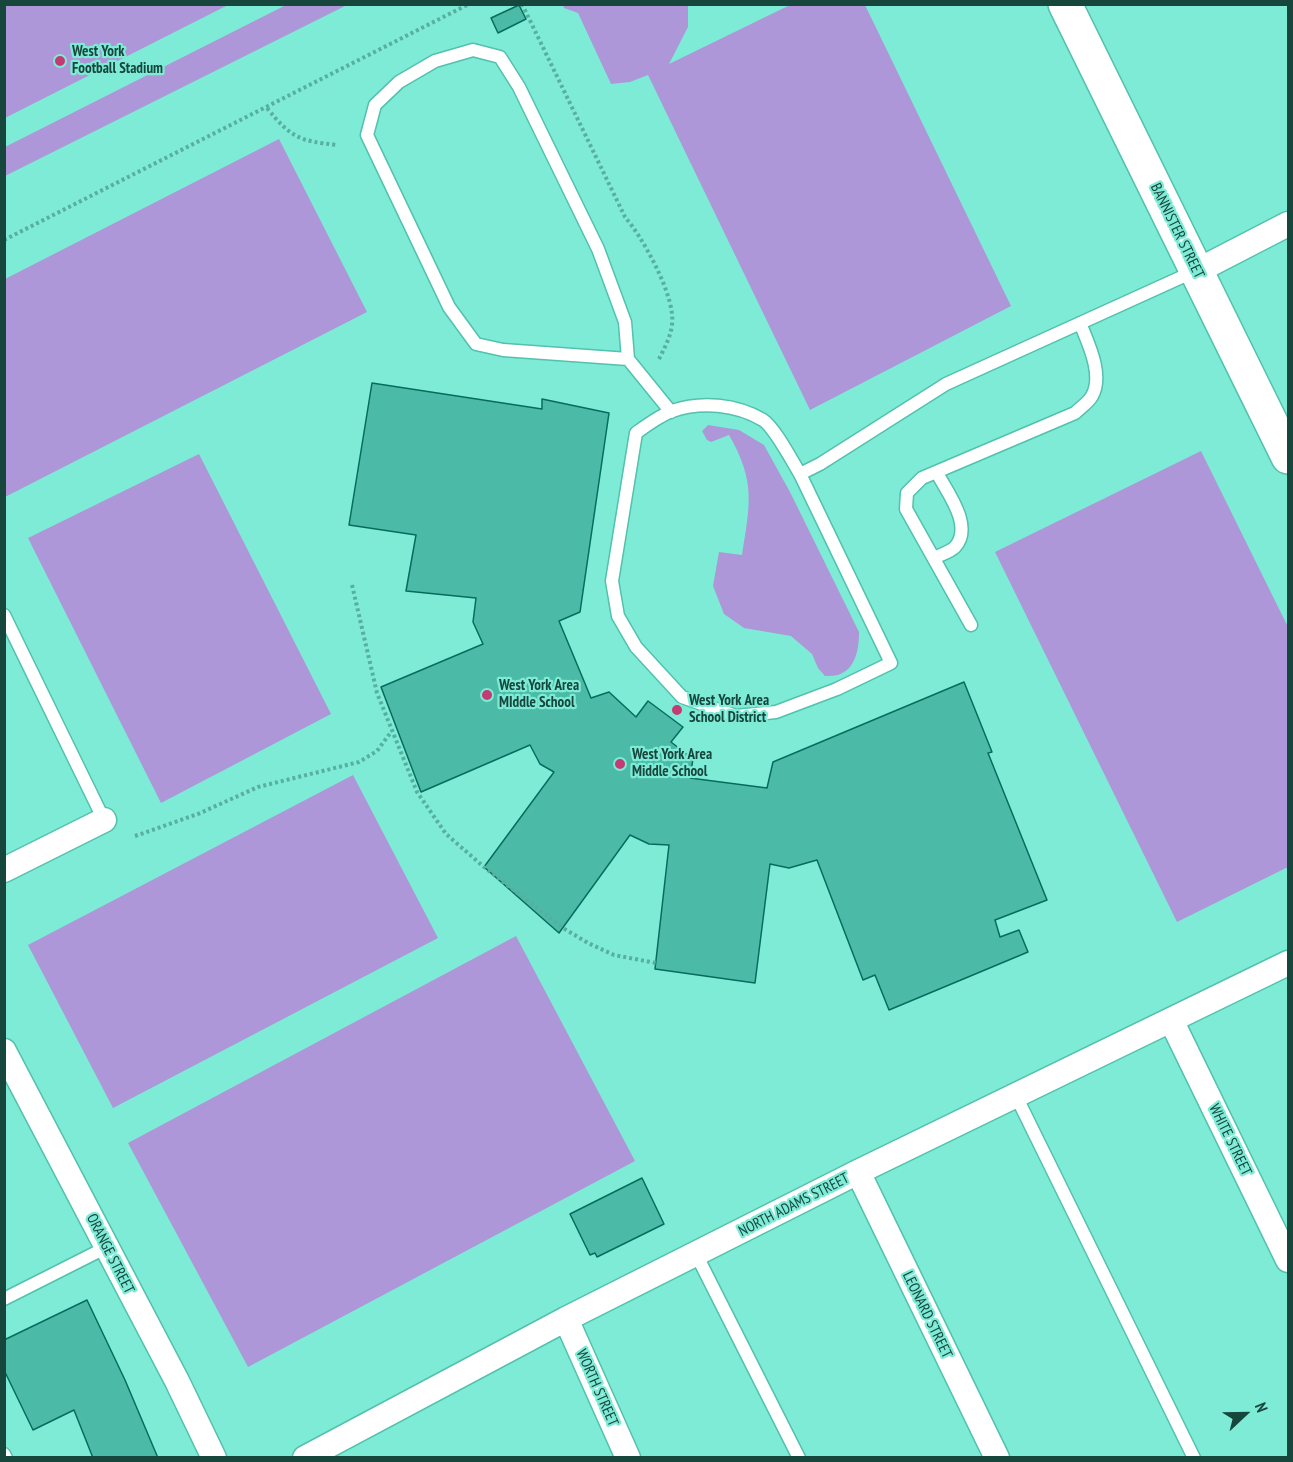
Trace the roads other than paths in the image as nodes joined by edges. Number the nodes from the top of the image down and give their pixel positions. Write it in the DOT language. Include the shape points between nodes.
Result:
graph roads {
  1 [pos="1065,4"];
  2 [pos="1288,224"];
  3 [pos="1197,271"];
  4 [pos="1080,323"];
  5 [pos="628,359"];
  6 [pos="671,412"];
  7 [pos="1288,457"];
  8 [pos="937,472"];
  9 [pos="800,474"];
  10 [pos="934,558"];
  11 [pos="4,615"];
  12 [pos="971,625"];
  13 [pos="104,820"];
  14 [pos="4,870"];
  15 [pos="1288,963"];
  16 [pos="1171,1020"];
  17 [pos="4,1051"];
  18 [pos="1016,1096"];
  19 [pos="858,1172"];
  20 [pos="107,1247"];
  21 [pos="696,1254"];
  22 [pos="1288,1260"];
  23 [pos="4,1299"];
  24 [pos="566,1319"];
  25 [pos="214,1458"];
  26 [pos="305,1458"];
  27 [pos="628,1458"];
  28 [pos="799,1458"];
  29 [pos="997,1458"];
  30 [pos="1194,1458"];
  1 -- 3 [label="street, BANNISTER STREET"];
  2 -- 3 [label="street"];
  3 -- 4 [label="lane"];
  3 -- 7 [label="street, BANNISTER STREET"];
  4 -- 8 [label="lane" via="1097,376 1092,396 1075,412"];
  4 -- 9 [label="lane" via="946,384"];
  5 -- 5 [label="lane" via="626,322 598,249 519,87 500,57 473,50 435,61 399,82 375,105 367,135 449,307 476,344 503,350"];
  5 -- 6 [label="lane"];
  6 -- 9 [label="lane" via="727,405 764,421"];
  6 -- 9 [label="lane" via="636,433 612,580 618,616 636,646 682,697 736,716 776,712 891,663"];
  8 -- 10 [label="lane" via="960,520 962,536 954,548"];
  8 -- 10 [label="lane" via="922,478 907,493 906,509"];
  10 -- 12 [label="lane"];
  11 -- 13 [label="lane"];
  13 -- 14 [label="street"];
  15 -- 16 [label="street, NORTH ADAMS STREET"];
  16 -- 18 [label="street, NORTH ADAMS STREET"];
  16 -- 22 [label="street, WHITE STREET"];
  17 -- 20 [label="street, ORANGE STREET"];
  18 -- 19 [label="street, NORTH ADAMS STREET"];
  18 -- 30 [label="lane"];
  19 -- 21 [label="street, NORTH ADAMS STREET"];
  19 -- 29 [label="street, LEONARD STREET"];
  20 -- 23 [label="lane"];
  20 -- 25 [label="street, ORANGE STREET"];
  21 -- 24 [label="street, NORTH ADAMS STREET"];
  21 -- 28 [label="lane"];
  24 -- 26 [label="street, NORTH ADAMS STREET"];
  24 -- 27 [label="street, WORTH STREET"];
}
